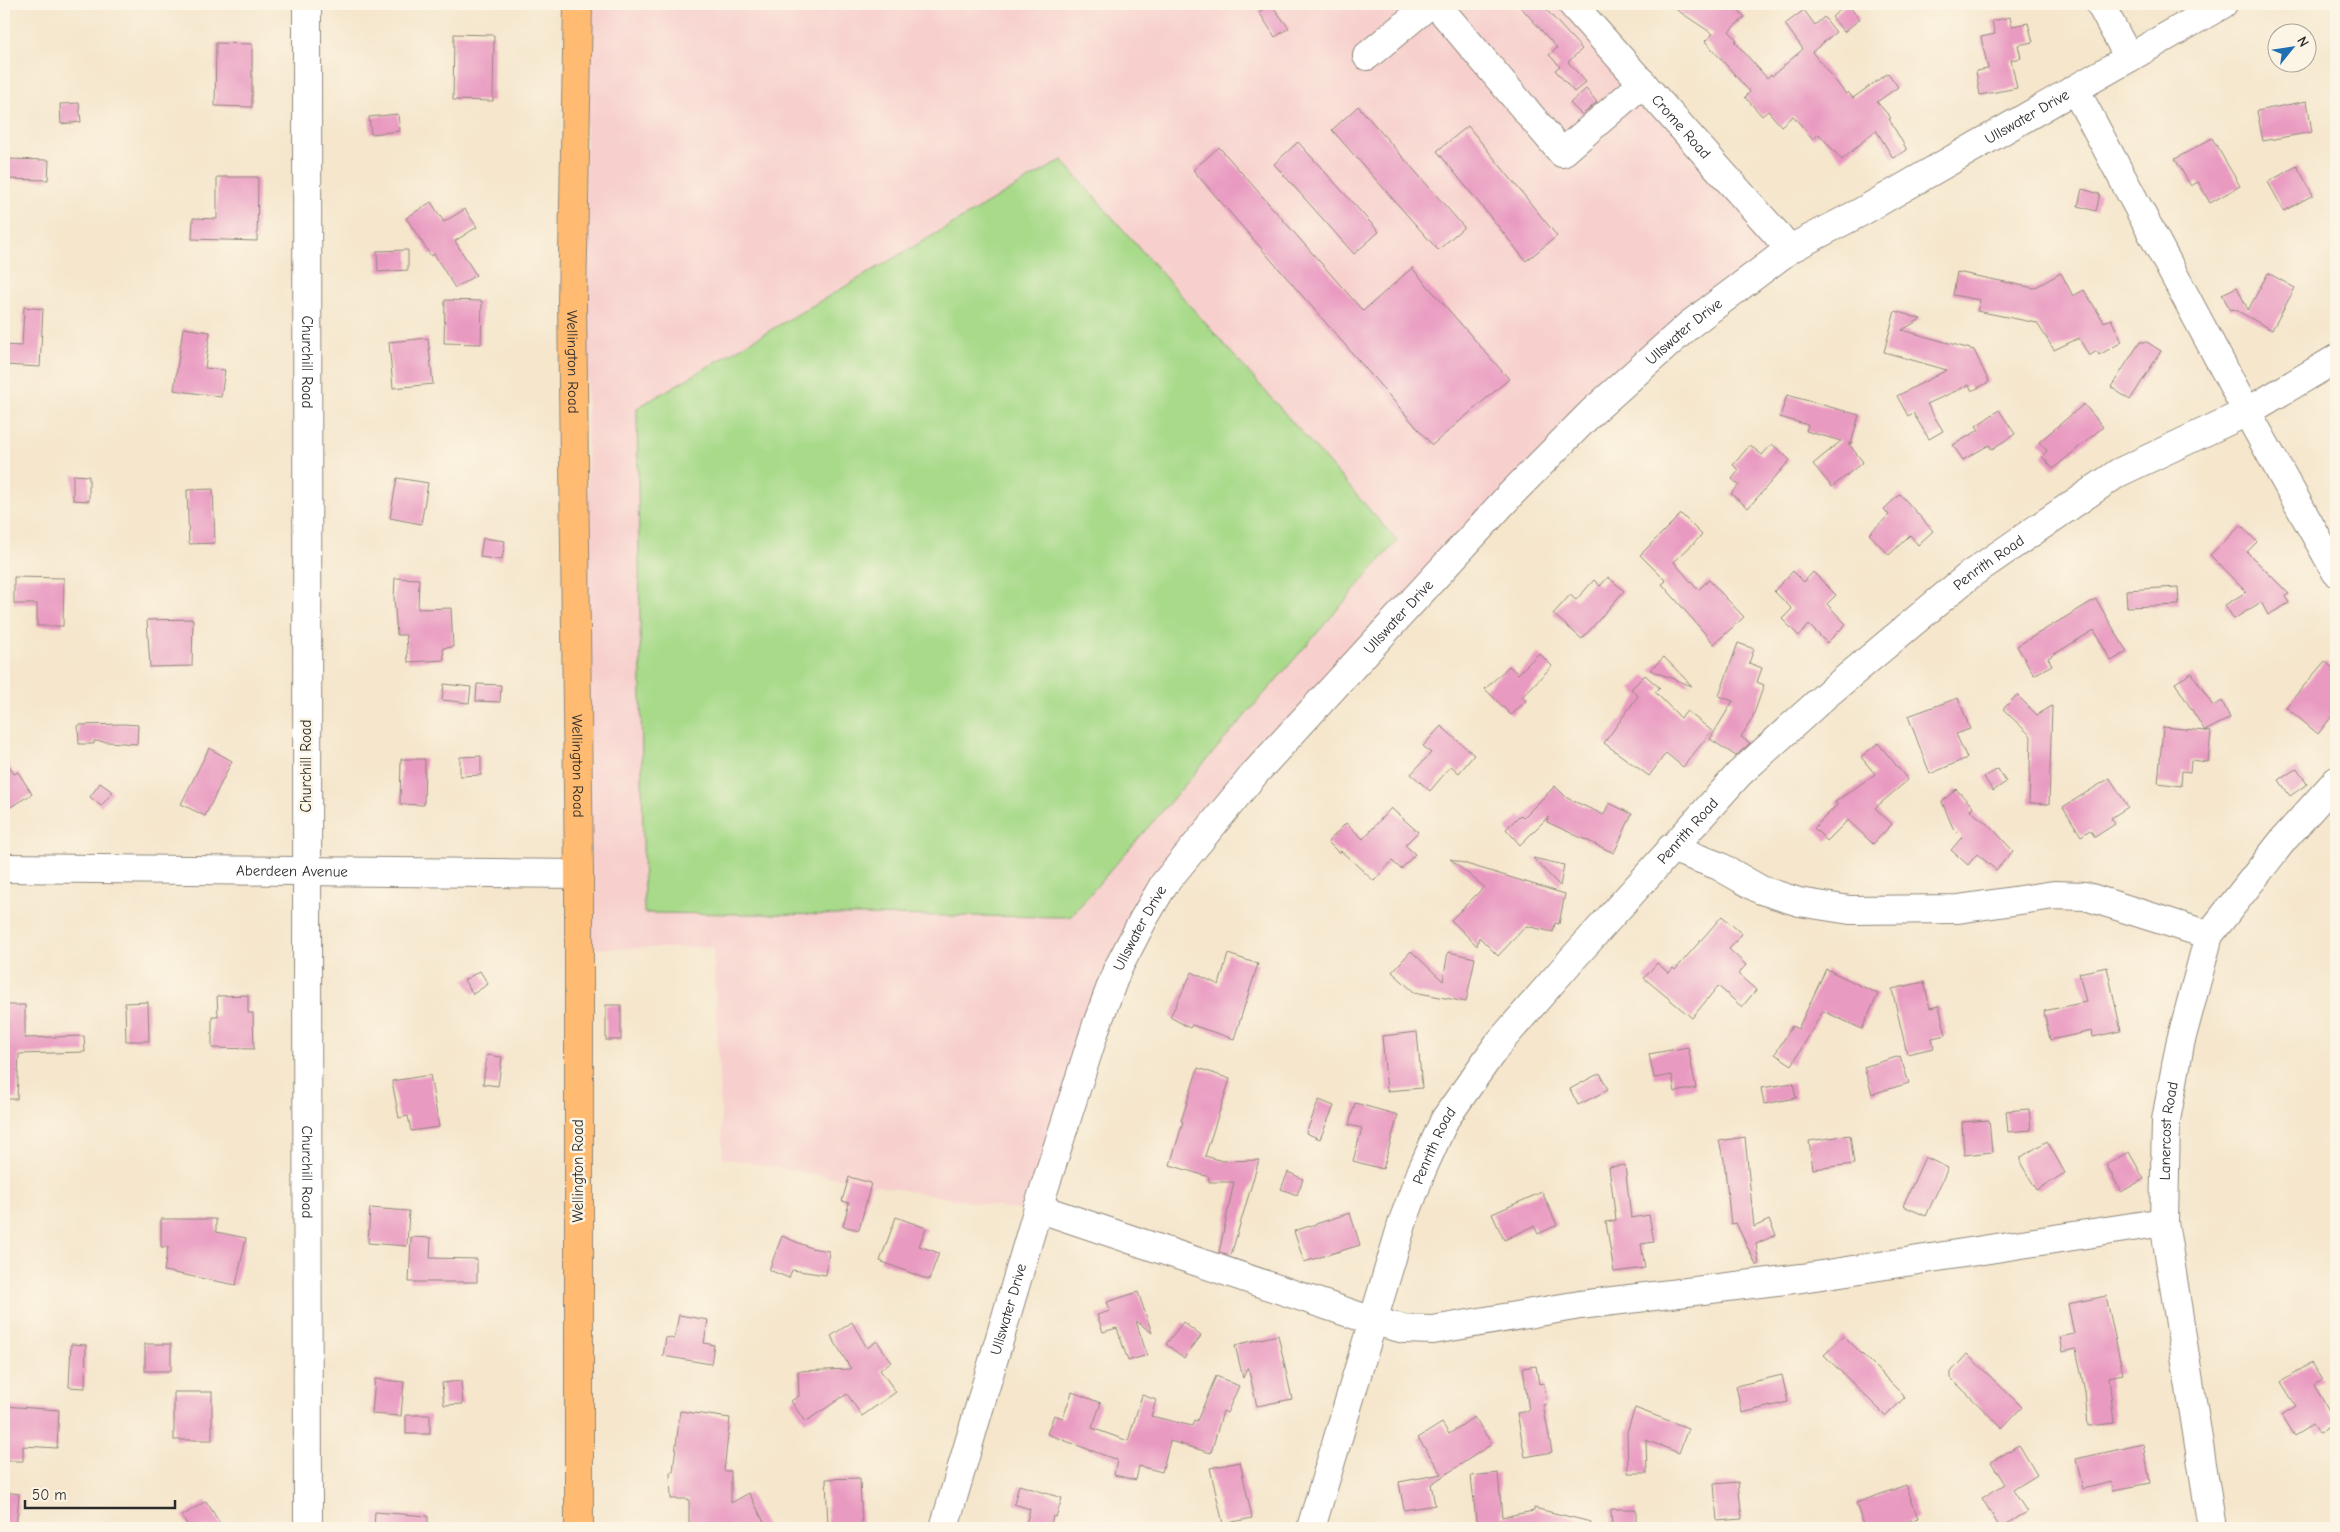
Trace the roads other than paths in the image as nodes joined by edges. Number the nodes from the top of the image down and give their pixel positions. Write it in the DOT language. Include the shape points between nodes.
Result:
graph roads {
  1 [pos="307,4"];
  2 [pos="578,4"];
  3 [pos="1430,4"];
  4 [pos="1436,4"];
  5 [pos="1572,4"];
  6 [pos="2100,4"];
  7 [pos="2223,4"];
  8 [pos="1367,56"];
  9 [pos="2129,58"];
  10 [pos="1643,83"];
  11 [pos="2075,89"];
  12 [pos="1790,249"];
  13 [pos="2336,359"];
  14 [pos="2247,412"];
  15 [pos="2336,572"];
  16 [pos="2336,781"];
  17 [pos="1671,848"];
  18 [pos="4,868"];
  19 [pos="306,870"];
  20 [pos="579,874"];
  21 [pos="2209,934"];
  22 [pos="1038,1208"];
  23 [pos="2164,1222"];
  24 [pos="1373,1321"];
  25 [pos="308,1528"];
  26 [pos="579,1528"];
  27 [pos="944,1528"];
  28 [pos="1311,1528"];
  29 [pos="2212,1528"];
  1 -- 19 [label="street, Churchill Road"];
  2 -- 20 [label="main road, Wellington Road" via="572,311"];
  3 -- 8 [label="street"];
  4 -- 10 [label="street" via="1562,153"];
  5 -- 10 [label="street, Crome Road"];
  6 -- 9 [label="street"];
  7 -- 9 [label="street, Ullswater Drive"];
  9 -- 11 [label="street, Ullswater Drive"];
  10 -- 12 [label="street, Crome Road"];
  11 -- 12 [label="street, Ullswater Drive"];
  11 -- 14 [label="street"];
  12 -- 22 [label="street, Ullswater Drive" via="1690,325 1591,413 1511,494 1256,772 1164,884 1117,970"];
  13 -- 14 [label="street, Penrith Road"];
  14 -- 15 [label="street"];
  14 -- 17 [label="street, Penrith Road" via="2118,473 1971,574 1818,701 1739,774"];
  16 -- 21 [label="street, Lanercost Road" via="2284,839"];
  17 -- 21 [label="street" via="1720,866 1761,890 1800,902 1850,910 1958,909 2054,895 2085,896"];
  17 -- 24 [label="street, Penrith Road" via="1498,1044 1445,1119 1403,1221"];
  18 -- 19 [label="street, Aberdeen Avenue"];
  19 -- 20 [label="street, Aberdeen Avenue"];
  19 -- 25 [label="street, Churchill Road"];
  20 -- 26 [label="main road, Wellington Road"];
  21 -- 23 [label="street, Lanercost Road" via="2180,1044 2166,1120"];
  22 -- 24 [label="street"];
  22 -- 27 [label="street, Ullswater Drive"];
  23 -- 24 [label="street" via="1802,1278 1580,1305 1442,1328 1404,1329"];
  23 -- 29 [label="street, Lanercost Road"];
  24 -- 28 [label="street, Penrith Road"];
}
